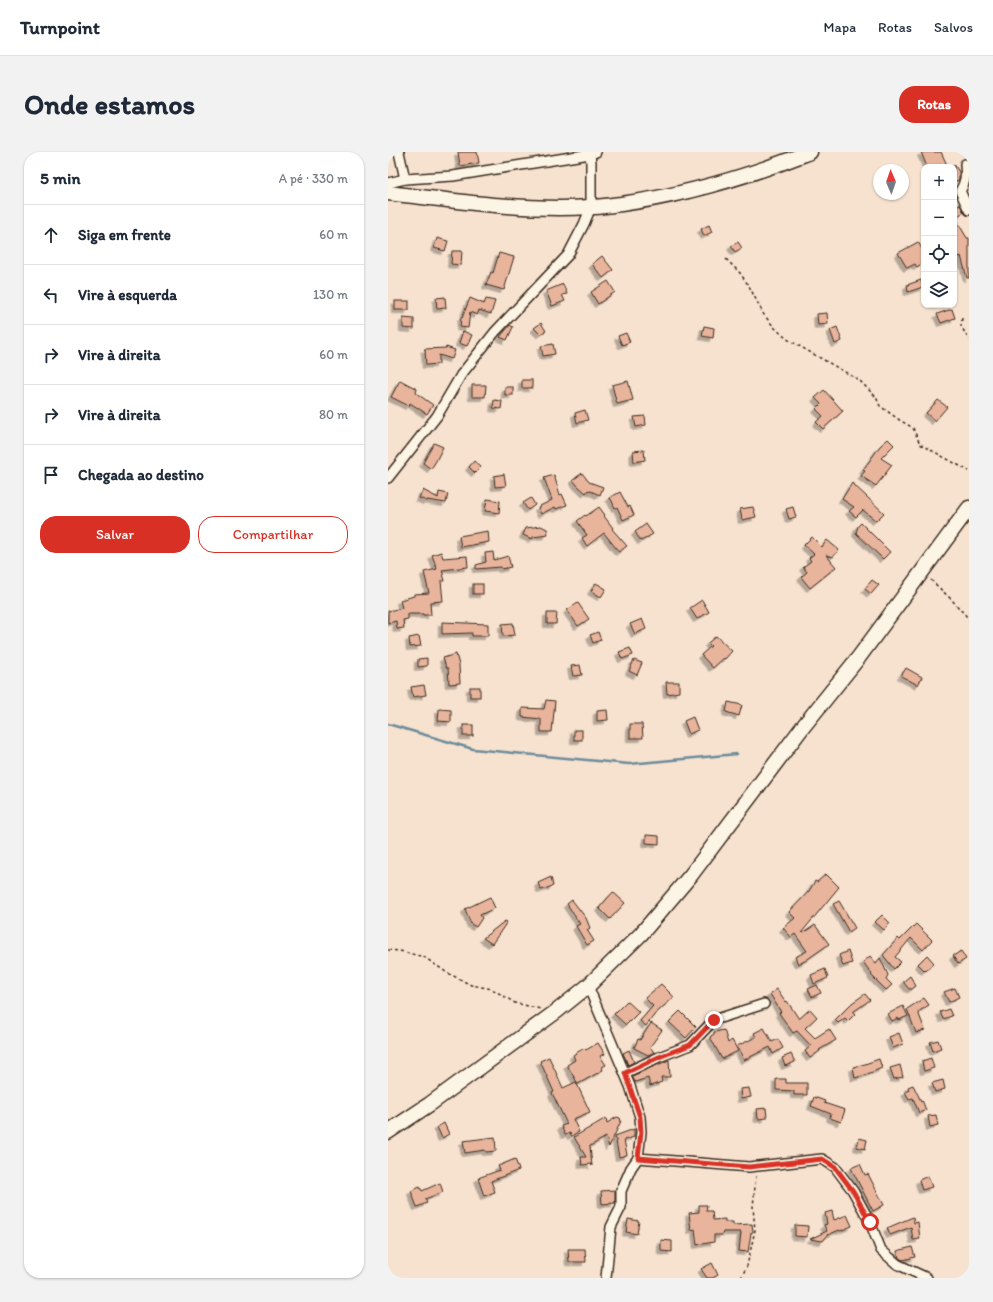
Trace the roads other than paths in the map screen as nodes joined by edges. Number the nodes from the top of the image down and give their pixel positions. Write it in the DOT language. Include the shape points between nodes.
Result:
graph roads {
  1 [pos="399,152"];
  2 [pos="810,152"];
  3 [pos="593,153"];
  4 [pos="965,164"];
  5 [pos="406,179"];
  6 [pos="388,183"];
  7 [pos="388,193"];
  8 [pos="591,207"];
  9 [pos="969,210"];
  10 [pos="388,478"];
  11 [pos="969,508"];
  12 [pos="588,986"];
  13 [pos="764,1004"];
  14 [pos="625,1073"];
  15 [pos="388,1132"];
  16 [pos="638,1158"];
  17 [pos="606,1278"];
  18 [pos="927,1278"];
  1 -- 5 [label="street"];
  2 -- 8 [label="main road" via="722,183 684,193 645,201"];
  3 -- 5 [label="street" via="453,176"];
  3 -- 8 [label="street"];
  4 -- 9 [label="street" via="965,184 960,191"];
  5 -- 6 [label="street"];
  7 -- 8 [label="main road" via="521,207"];
  8 -- 10 [label="street" via="568,255 480,350 461,375 437,416"];
  11 -- 12 [label="main road" via="859,657 691,875 640,934"];
  12 -- 14 [label="street"];
  12 -- 15 [label="main road" via="430,1104"];
  13 -- 14 [label="street" via="714,1020 690,1045"];
  14 -- 16 [label="street" via="640,1117"];
  16 -- 17 [label="street" via="621,1191 621,1207 611,1227"];
  16 -- 18 [label="street" via="749,1167 822,1159 835,1167 853,1191 870,1222 881,1250 897,1264"];
}
